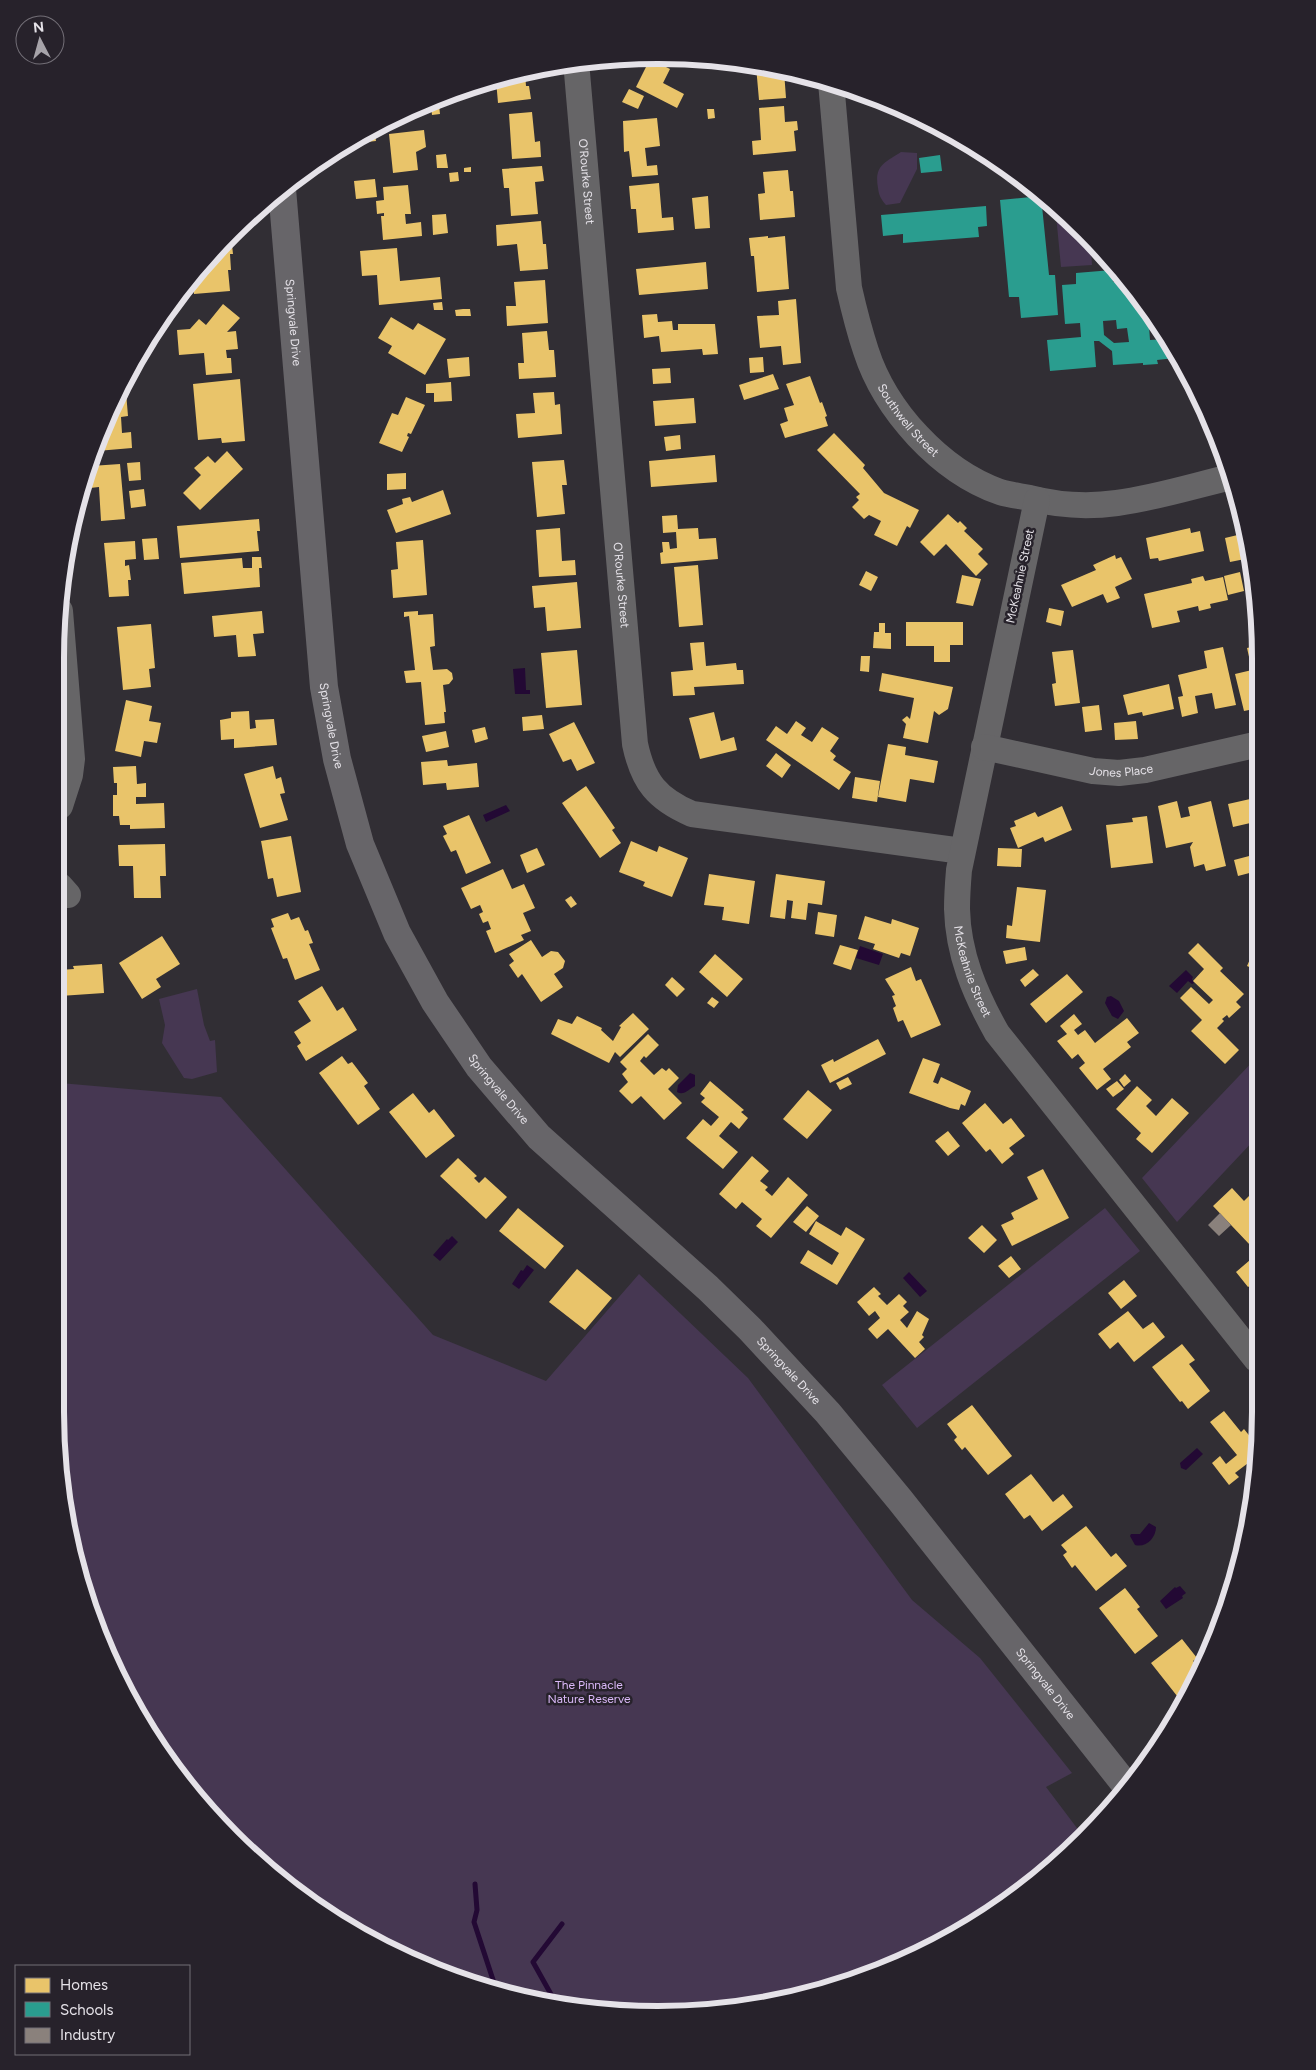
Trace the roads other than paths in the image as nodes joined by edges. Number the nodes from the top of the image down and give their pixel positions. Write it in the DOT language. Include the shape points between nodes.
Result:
graph roads {
  1 [pos="577,70"];
  2 [pos="832,90"];
  3 [pos="283,198"];
  4 [pos="1224,479"];
  5 [pos="1036,500"];
  6 [pos="64,661"];
  7 [pos="1252,746"];
  8 [pos="984,747"];
  9 [pos="64,794"];
  10 [pos="962,851"];
  11 [pos="1252,1354"];
  12 [pos="1123,1782"];
  1 -- 10 [label="street, O'Rourke Street" via="635,744 642,769 655,790 672,806 692,814"];
  2 -- 5 [label="street, Southwell Street" via="849,288 853,310 874,371 900,414 921,439 951,466 1001,492"];
  3 -- 12 [label="main road, Springvale Drive" via="324,687 337,759 360,844 397,934 434,1000 479,1068 544,1141 713,1292 828,1413"];
  4 -- 5 [label="street, Southwell Street" via="1117,503"];
  5 -- 8 [label="street, McKeahnie Street"];
  6 -- 9 [label="street" via="72,760"];
  7 -- 8 [label="street, Jones Place" via="1119,773 1093,771"];
  8 -- 10 [label="street, McKeahnie Street"];
  10 -- 11 [label="street, McKeahnie Street" via="957,908 962,946 977,996 997,1033"];
}
